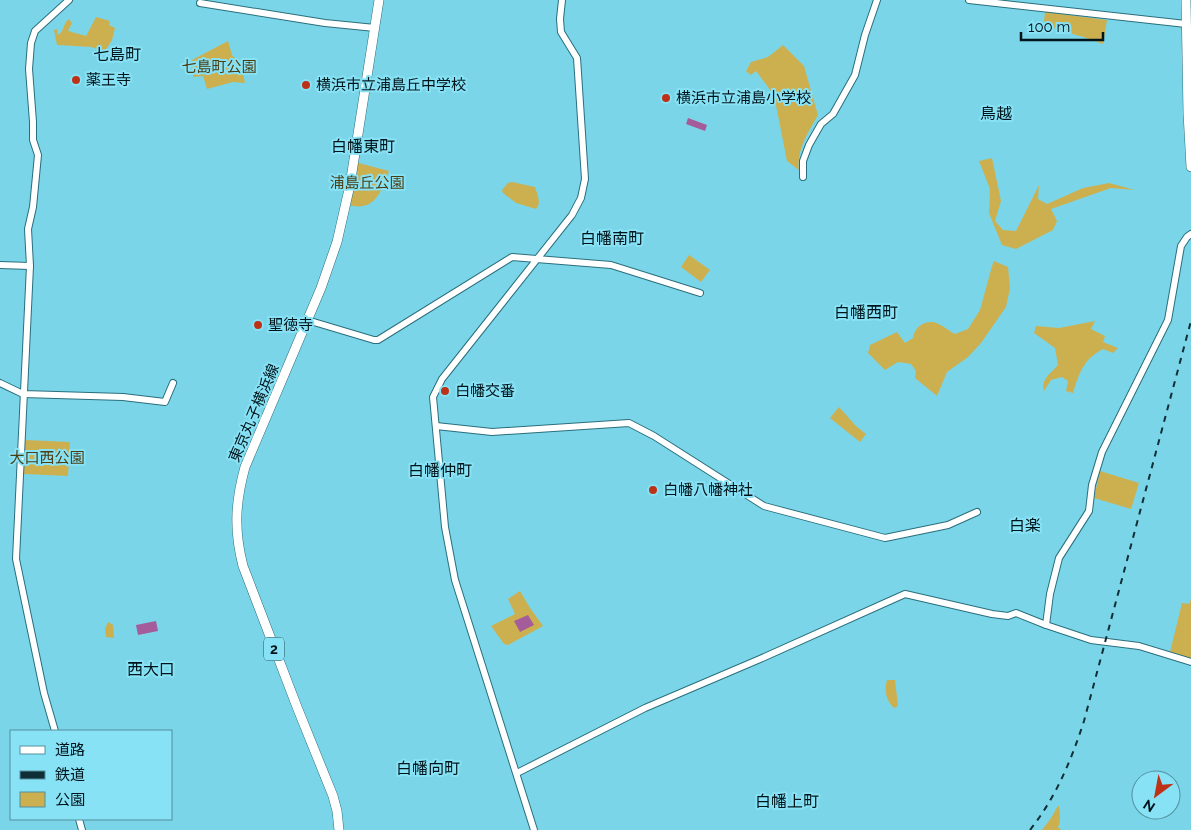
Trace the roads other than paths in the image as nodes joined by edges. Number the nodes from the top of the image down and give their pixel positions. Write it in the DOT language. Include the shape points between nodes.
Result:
graph roads {
  1 [pos="69,0"];
  2 [pos="379,0"];
  3 [pos="562,0"];
  4 [pos="877,0"];
  5 [pos="968,0"];
  6 [pos="1186,0"];
  7 [pos="200,3"];
  8 [pos="1186,24"];
  9 [pos="375,28"];
  10 [pos="1191,167"];
  11 [pos="803,177"];
  12 [pos="1191,234"];
  13 [pos="537,259"];
  14 [pos="0,265"];
  15 [pos="30,266"];
  16 [pos="700,294"];
  17 [pos="307,320"];
  18 [pos="0,383"];
  19 [pos="172,383"];
  20 [pos="23,394"];
  21 [pos="436,426"];
  22 [pos="977,512"];
  23 [pos="1046,625"];
  24 [pos="1191,662"];
  25 [pos="55,730"];
  26 [pos="517,773"];
  27 [pos="339,830"];
  28 [pos="534,830"];
  1 -- 15 [label="street" via="35,31 31,43 29,69 33,140 38,155 28,228"];
  2 -- 9 [label="main road, 東京丸子横浜線 / 2"];
  3 -- 13 [label="street" via="561,32 577,58 585,182 578,206"];
  4 -- 11 [label="street" via="855,75 833,114 821,124 808,145"];
  5 -- 8 [label="street"];
  6 -- 8 [label="main road"];
  7 -- 9 [label="street"];
  8 -- 10 [label="main road"];
  9 -- 17 [label="main road, 東京丸子横浜線 / 2" via="346,206 329,268"];
  12 -- 23 [label="street" via="1181,246 1168,320 1102,452 1088,511 1059,558"];
  13 -- 16 [label="street" via="611,265"];
  13 -- 17 [label="street" via="512,257 378,340"];
  13 -- 21 [label="street" via="439,383 433,397"];
  14 -- 15 [label="street"];
  15 -- 20 [label="street"];
  17 -- 27 [label="main road, 東京丸子横浜線 / 2" via="245,467 238,496 237,532 255,601 333,796"];
  18 -- 20 [label="street"];
  19 -- 20 [label="street" via="165,402 123,397"];
  20 -- 25 [label="street" via="16,559"];
  21 -- 22 [label="street" via="492,432 629,423 764,506 885,538 948,525"];
  21 -- 26 [label="street" via="445,527 455,580"];
  23 -- 24 [label="street" via="1091,640 1139,646"];
  23 -- 26 [label="street" via="1016,613 1008,616 992,614 905,594 645,708"];
  26 -- 28 [label="street"];
}
